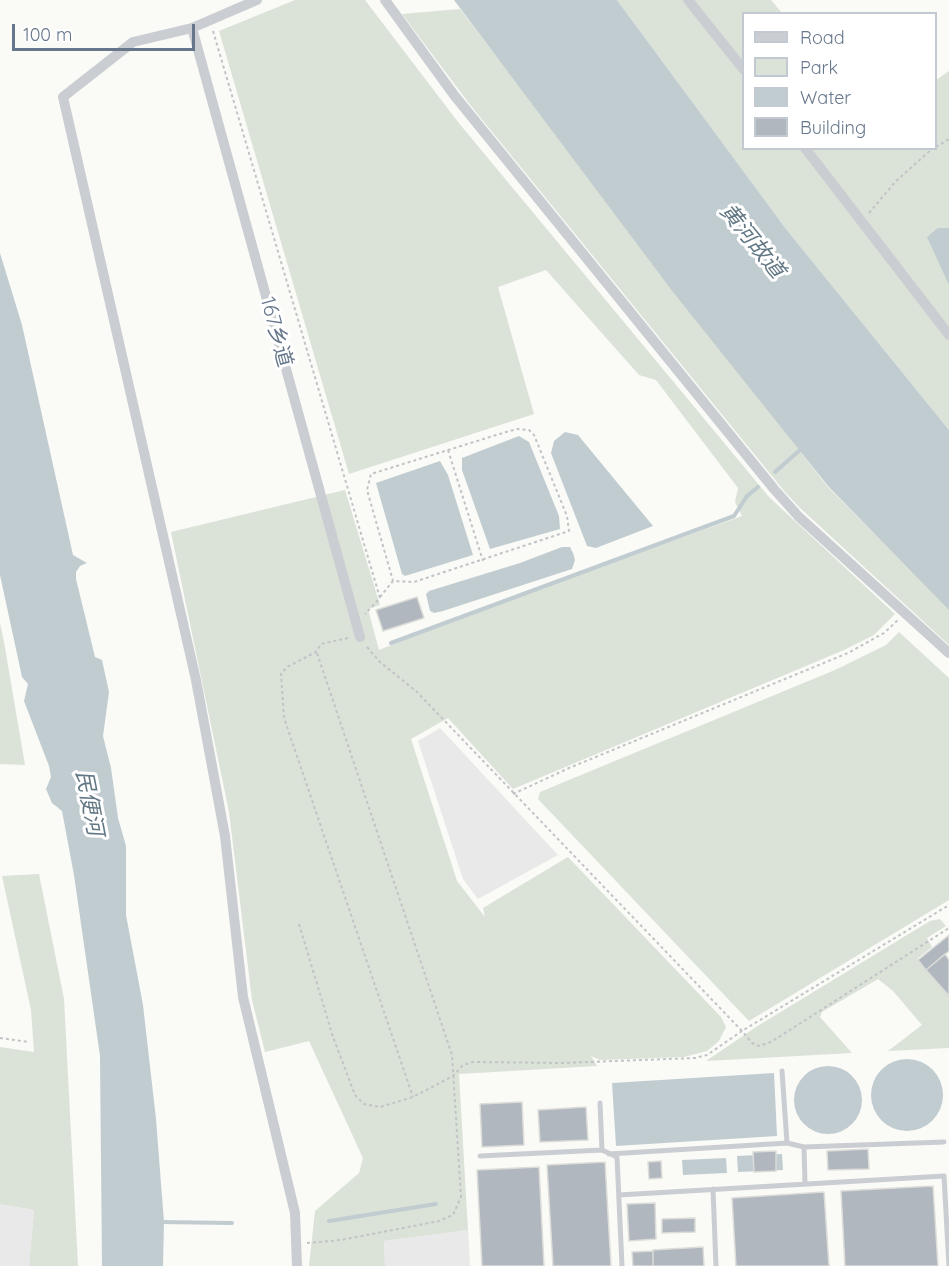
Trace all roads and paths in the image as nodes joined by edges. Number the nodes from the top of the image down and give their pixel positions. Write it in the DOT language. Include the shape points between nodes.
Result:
graph roads {
  1 [pos="257,0"];
  2 [pos="385,0"];
  3 [pos="688,0"];
  4 [pos="210,20"];
  5 [pos="192,28"];
  6 [pos="742,68"];
  7 [pos="807,150"];
  8 [pos="932,150"];
  9 [pos="861,222"];
  10 [pos="949,335"];
  11 [pos="448,450"];
  12 [pos="483,561"];
  13 [pos="393,581"];
  14 [pos="380,597"];
  15 [pos="904,613"];
  16 [pos="355,620"];
  17 [pos="360,637"];
  18 [pos="316,652"];
  19 [pos="949,653"];
  20 [pos="513,794"];
  21 [pos="949,905"];
  22 [pos="299,924"];
  23 [pos="949,928"];
  24 [pos="742,1031"];
  25 [pos="0,1038"];
  26 [pos="28,1042"];
  27 [pos="782,1071"];
  28 [pos="453,1076"];
  29 [pos="413,1097"];
  30 [pos="600,1103"];
  31 [pos="944,1142"];
  32 [pos="786,1143"];
  33 [pos="804,1147"];
  34 [pos="602,1150"];
  35 [pos="609,1154"];
  36 [pos="480,1156"];
  37 [pos="805,1184"];
  38 [pos="713,1189"];
  39 [pos="619,1195"];
  40 [pos="298,1244"];
  41 [pos="297,1266"];
  42 [pos="622,1266"];
  43 [pos="716,1266"];
  44 [pos="949,1266"];
  1 -- 4 [label="street"];
  2 -- 15 [label="street" via="454,95 774,489 799,517"];
  3 -- 6 [label="street"];
  4 -- 5 [label="street"];
  4 -- 14 [label="path"];
  5 -- 16 [label="street, 167乡道"];
  5 -- 40 [label="street" via="133,42 63,97 196,680 225,836 243,997 296,1213"];
  7 -- 9 [label="street"];
  8 -- 9 [label="path" via="896,181"];
  9 -- 10 [label="street"];
  11 -- 12 [label="path"];
  11 -- 12 [label="path" via="517,429 529,430 569,524 564,535"];
  11 -- 13 [label="path" via="371,474 368,479"];
  12 -- 13 [label="path" via="414,582"];
  13 -- 14 [label="path"];
  14 -- 16 [label="path"];
  15 -- 19 [label="street"];
  15 -- 20 [label="path" via="884,633 848,653"];
  16 -- 17 [label="street, 167乡道"];
  17 -- 18 [label="path" via="321,644"];
  17 -- 20 [label="path" via="380,662 416,691"];
  18 -- 28 [label="path" via="444,1027"];
  18 -- 29 [label="path" via="297,660 281,674 284,718"];
  20 -- 24 [label="path"];
  21 -- 24 [label="path"];
  22 -- 29 [label="path" via="355,1095 364,1104 380,1107"];
  23 -- 24 [label="path" via="771,1042 759,1046"];
  24 -- 28 [label="path" via="707,1055 695,1058 473,1062 463,1065"];
  25 -- 26 [label="path"];
  27 -- 32 [label="lane"];
  28 -- 29 [label="path"];
  28 -- 40 [label="path" via="461,1197 453,1215 341,1240"];
  30 -- 34 [label="lane"];
  31 -- 33 [label="lane"];
  32 -- 33 [label="lane"];
  32 -- 35 [label="lane"];
  33 -- 37 [label="lane"];
  34 -- 35 [label="lane"];
  34 -- 36 [label="lane"];
  35 -- 39 [label="lane" via="617,1157"];
  37 -- 38 [label="lane"];
  37 -- 44 [label="lane" via="944,1176"];
  38 -- 39 [label="lane"];
  38 -- 43 [label="lane"];
  39 -- 42 [label="lane"];
  40 -- 41 [label="street"];
}
